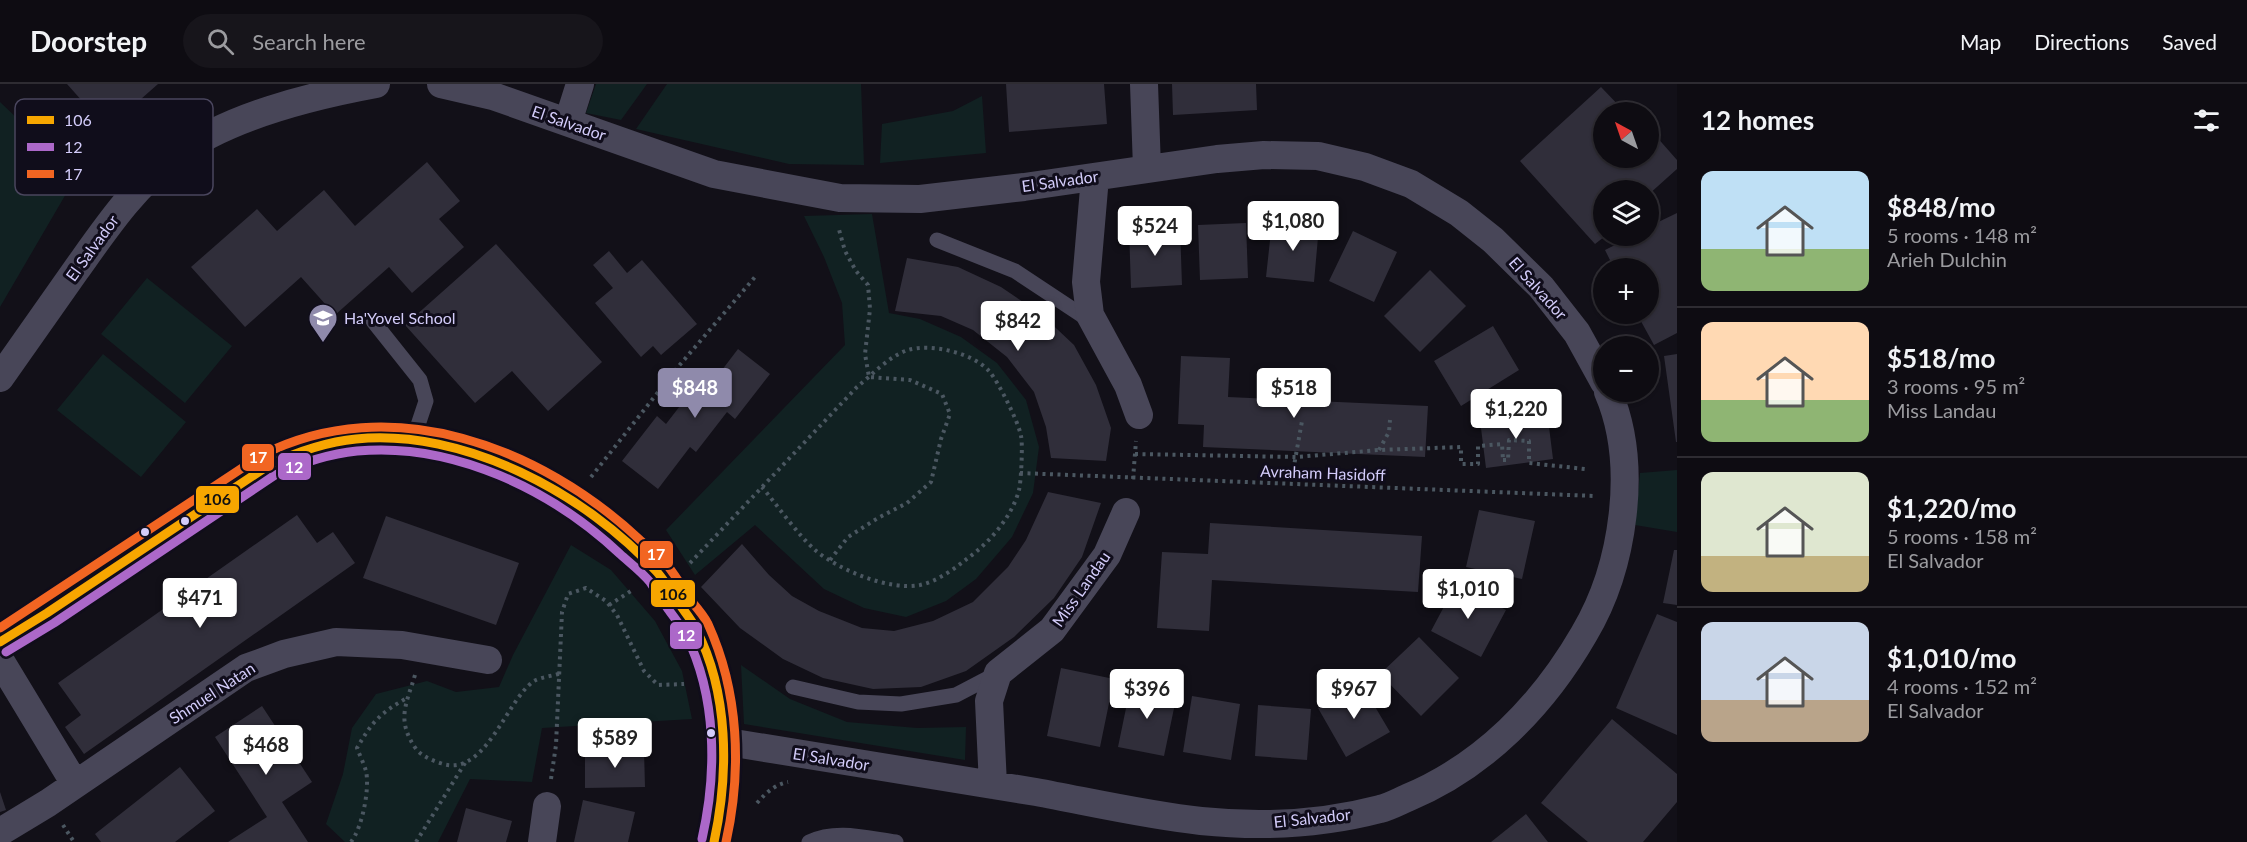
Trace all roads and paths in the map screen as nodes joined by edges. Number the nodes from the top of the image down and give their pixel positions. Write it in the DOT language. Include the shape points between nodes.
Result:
graph roads {
  1 [pos="376,84"];
  2 [pos="441,84"];
  3 [pos="579,84"];
  4 [pos="1144,84"];
  5 [pos="568,123"];
  6 [pos="213,133"];
  7 [pos="1147,168"];
  8 [pos="1095,177"];
  9 [pos="133,195"];
  10 [pos="840,198"];
  11 [pos="937,240"];
  12 [pos="755,277"];
  13 [pos="373,321"];
  14 [pos="1095,324"];
  15 [pos="1593,362"];
  16 [pos="869,377"];
  17 [pos="0,378"];
  18 [pos="1612,402"];
  19 [pos="1139,415"];
  20 [pos="1390,420"];
  21 [pos="1302,421"];
  22 [pos="413,440"];
  23 [pos="1379,450"];
  24 [pos="1135,454"];
  25 [pos="1296,457"];
  26 [pos="1585,469"];
  27 [pos="1020,473"];
  28 [pos="1292,477"];
  29 [pos="1133,478"];
  30 [pos="762,487"];
  31 [pos="1624,497"];
  32 [pos="572,502"];
  33 [pos="1126,512"];
  34 [pos="830,560"];
  35 [pos="668,586"];
  36 [pos="633,590"];
  37 [pos="609,605"];
  38 [pos="0,642"];
  39 [pos="423,648"];
  40 [pos="0,660"];
  41 [pos="488,660"];
  42 [pos="561,673"];
  43 [pos="998,673"];
  44 [pos="715,680"];
  45 [pos="793,687"];
  46 [pos="408,698"];
  47 [pos="722,741"];
  48 [pos="465,762"];
  49 [pos="794,781"];
  50 [pos="75,784"];
  51 [pos="993,785"];
  52 [pos="757,803"];
  53 [pos="547,806"];
  54 [pos="0,832"];
  55 [pos="351,842"];
  56 [pos="416,842"];
  57 [pos="542,842"];
  58 [pos="714,842"];
  59 [pos="808,842"];
  60 [pos="896,842"];
  1 -- 6 [label="street, El Salvador" via="321,94"];
  2 -- 5 [label="street, El Salvador" via="493,96"];
  3 -- 5 [label="street"];
  4 -- 7 [label="street"];
  5 -- 10 [label="street, El Salvador" via="714,174"];
  7 -- 8 [label="street, El Salvador"];
  7 -- 15 [label="street, El Salvador" via="1264,155 1318,156 1365,166 1410,184 1459,213 1493,240 1541,287 1577,333"];
  8 -- 10 [label="street, El Salvador" via="920,199"];
  8 -- 14 [label="street" via="1086,282 1090,315"];
  9 -- 17 [label="street, El Salvador"];
  10 -- 16 [label="path" via="838,228 845,251 868,285 870,309 865,354"];
  11 -- 14 [label="lane" via="1015,271"];
  12 -- 32 [label="path"];
  13 -- 22 [label="lane" via="420,380 426,401"];
  14 -- 19 [label="street" via="1128,385"];
  16 -- 27 [label="path" via="908,350 929,347 952,351 989,370 1021,436"];
  16 -- 30 [label="path"];
  16 -- 34 [label="path" via="910,380 942,394 950,414 931,482 907,503 848,537"];
  18 -- 31 [label="street, El Salvador" via="1621,440"];
  19 -- 24 [label="path"];
  20 -- 23 [label="path" via="1389,432"];
  21 -- 25 [label="path"];
  22 -- 32 [label="street" via="472,452 552,487"];
  22 -- 38 [label="street" via="356,439 301,450 269,465"];
  23 -- 25 [label="path"];
  23 -- 26 [label="path" via="1461,447 1461,464 1478,464 1478,446 1502,444 1503,460 1508,460 1509,440 1523,440 1529,441 1529,462"];
  24 -- 25 [label="path"];
  24 -- 29 [label="path"];
  25 -- 28 [label="path"];
  27 -- 29 [label="path, Avraham Hasidoff"];
  27 -- 34 [label="path" via="1020,490 1008,514 982,547 948,573 920,585 884,583 842,569"];
  29 -- 31 [label="path, Avraham Hasidoff"];
  29 -- 33 [label="path"];
  30 -- 34 [label="path" via="814,549"];
  30 -- 35 [label="path"];
  31 -- 51 [label="street, El Salvador" via="1619,540 1607,582 1576,649 1518,724 1455,774 1423,792 1382,809 1341,817 1299,823 1250,823 1201,821"];
  32 -- 35 [label="street" via="609,527"];
  33 -- 43 [label="street, Miss Landau" via="1107,555 1052,630"];
  35 -- 44 [label="street" via="696,628"];
  36 -- 37 [label="path"];
  37 -- 42 [label="path" via="586,588 568,594 562,612"];
  37 -- 44 [label="path" via="644,671 658,685"];
  39 -- 41 [label="street, Shmuel Natan"];
  39 -- 46 [label="path"];
  39 -- 50 [label="street, Shmuel Natan" via="336,642 246,668"];
  40 -- 50 [label="street"];
  42 -- 48 [label="path" via="535,681 515,703 498,732"];
  42 -- 53 [label="path"];
  43 -- 45 [label="lane" via="956,695 901,704 858,702"];
  43 -- 51 [label="street" via="989,701"];
  44 -- 47 [label="street"];
  46 -- 48 [label="path" via="403,716 418,752 448,766"];
  46 -- 55 [label="path" via="384,711 357,748 366,773 366,801"];
  47 -- 51 [label="street, El Salvador"];
  47 -- 58 [label="street" via="724,766"];
  48 -- 56 [label="path"];
  49 -- 52 [label="path" via="779,784"];
  50 -- 54 [label="street, Shmuel Natan"];
  53 -- 57 [label="street"];
  59 -- 60 [label="lane" via="840,834"];
}
